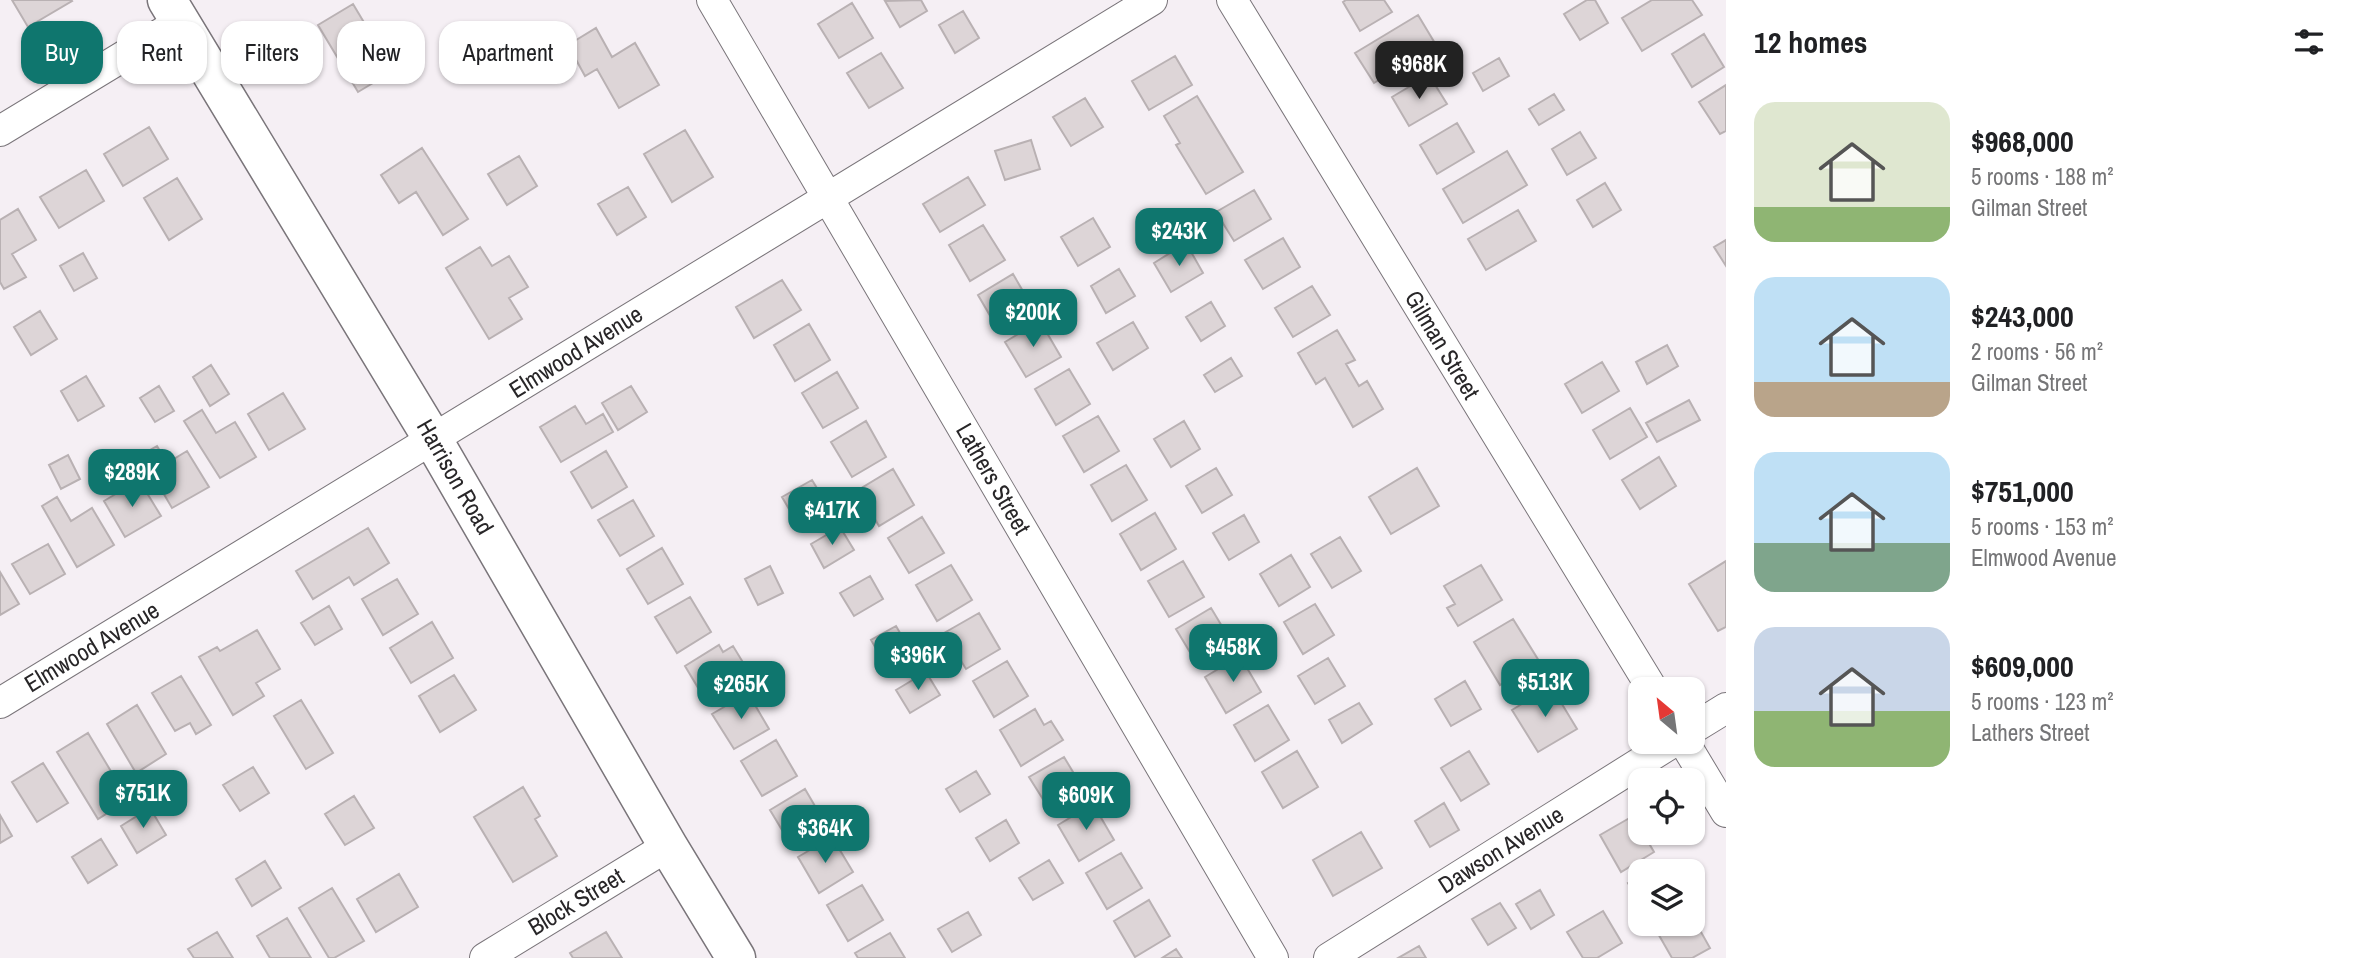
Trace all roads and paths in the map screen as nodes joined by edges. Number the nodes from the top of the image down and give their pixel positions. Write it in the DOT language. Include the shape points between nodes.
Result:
graph roads {
  1 [pos="712,0"];
  2 [pos="1152,0"];
  3 [pos="1232,0"];
  4 [pos="174,11"];
  5 [pos="0,131"];
  6 [pos="829,198"];
  7 [pos="432,438"];
  8 [pos="1645,677"];
  9 [pos="0,703"];
  10 [pos="1726,708"];
  11 [pos="1705,721"];
  12 [pos="1654,754"];
  13 [pos="1691,754"];
  14 [pos="1726,812"];
  15 [pos="668,846"];
  16 [pos="485,958"];
  17 [pos="736,958"];
  18 [pos="1273,958"];
  19 [pos="1329,958"];
  1 -- 6 [label="street, Lathers Street"];
  2 -- 6 [label="street, Elmwood Avenue"];
  3 -- 8 [label="street, Gilman Street"];
  4 -- 5 [label="street"];
  4 -- 7 [label="street, Harrison Road"];
  6 -- 7 [label="street, Elmwood Avenue"];
  6 -- 18 [label="street, Lathers Street"];
  7 -- 9 [label="street, Elmwood Avenue"];
  7 -- 15 [label="street, Harrison Road"];
  10 -- 11 [label="street"];
  12 -- 19 [label="street, Dawson Avenue"];
  13 -- 14 [label="street"];
  15 -- 16 [label="street, Block Street"];
  15 -- 17 [label="street, Harrison Road"];
}
